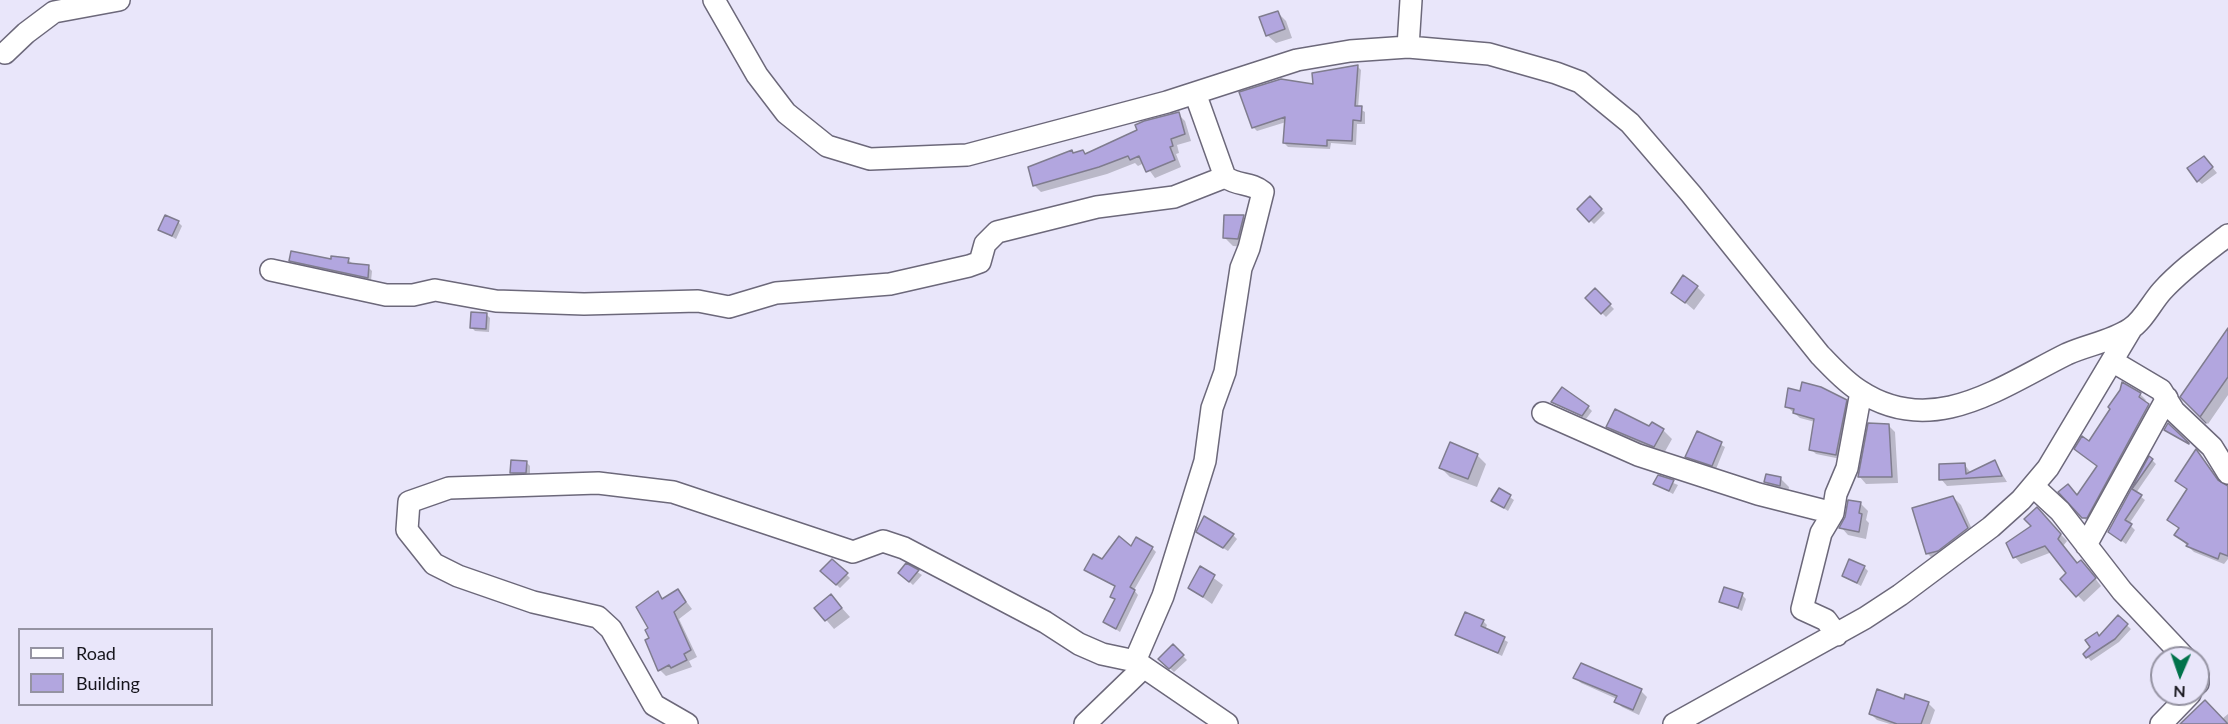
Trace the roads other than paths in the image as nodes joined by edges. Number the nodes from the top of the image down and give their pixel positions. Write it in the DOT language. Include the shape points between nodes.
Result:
graph roads {
  1 [pos="714,0"];
  2 [pos="1411,0"];
  3 [pos="109,1"];
  4 [pos="1408,47"];
  5 [pos="5,53"];
  6 [pos="1195,93"];
  7 [pos="1225,177"];
  8 [pos="2228,235"];
  9 [pos="271,270"];
  10 [pos="2131,329"];
  11 [pos="2112,360"];
  12 [pos="1861,392"];
  13 [pos="2167,398"];
  14 [pos="1543,413"];
  15 [pos="2228,473"];
  16 [pos="2033,486"];
  17 [pos="1833,513"];
  18 [pos="2086,545"];
  19 [pos="1837,634"];
  20 [pos="2174,646"];
  21 [pos="1139,664"];
  22 [pos="2178,706"];
  23 [pos="687,724"];
  24 [pos="1085,724"];
  25 [pos="1227,724"];
  26 [pos="1674,724"];
  27 [pos="2161,724"];
  1 -- 6 [label="street" via="757,75 786,113 826,146 870,159 967,155"];
  2 -- 4 [label="street"];
  3 -- 5 [label="street" via="54,12"];
  4 -- 6 [label="street" via="1297,60"];
  4 -- 12 [label="street" via="1489,54 1556,73 1588,88 1630,123 1820,355"];
  6 -- 7 [label="street"];
  7 -- 9 [label="street" via="1174,197 1088,209 997,232 985,244 980,262 951,271 890,284 776,293 729,307 699,301 496,301 435,290 386,295"];
  7 -- 21 [label="street" via="1235,184 1251,184 1263,192 1240,268 1226,372 1212,408 1204,460"];
  8 -- 10 [label="street" via="2164,288"];
  10 -- 11 [label="street"];
  10 -- 12 [label="street" via="2067,354 2023,380 1973,402 1919,411"];
  11 -- 13 [label="street" via="2161,390"];
  11 -- 16 [label="street" via="2073,429"];
  12 -- 17 [label="street" via="1847,468"];
  13 -- 15 [label="street" via="2174,411 2212,447"];
  13 -- 18 [label="street"];
  14 -- 17 [label="street" via="1638,455 1758,494"];
  16 -- 18 [label="street" via="2060,511"];
  16 -- 19 [label="street" via="1991,527 1900,595"];
  17 -- 19 [label="street" via="1821,533 1802,609 1826,620"];
  18 -- 20 [label="street"];
  19 -- 26 [label="street"];
  21 -- 23 [label="street" via="1079,644 1046,622 904,548 883,541 852,552 673,492 598,483 547,483 449,488 409,501 407,530 434,564 533,602 598,617 611,629 654,705"];
  21 -- 24 [label="street"];
  21 -- 25 [label="street"];
  22 -- 27 [label="street"];
}
